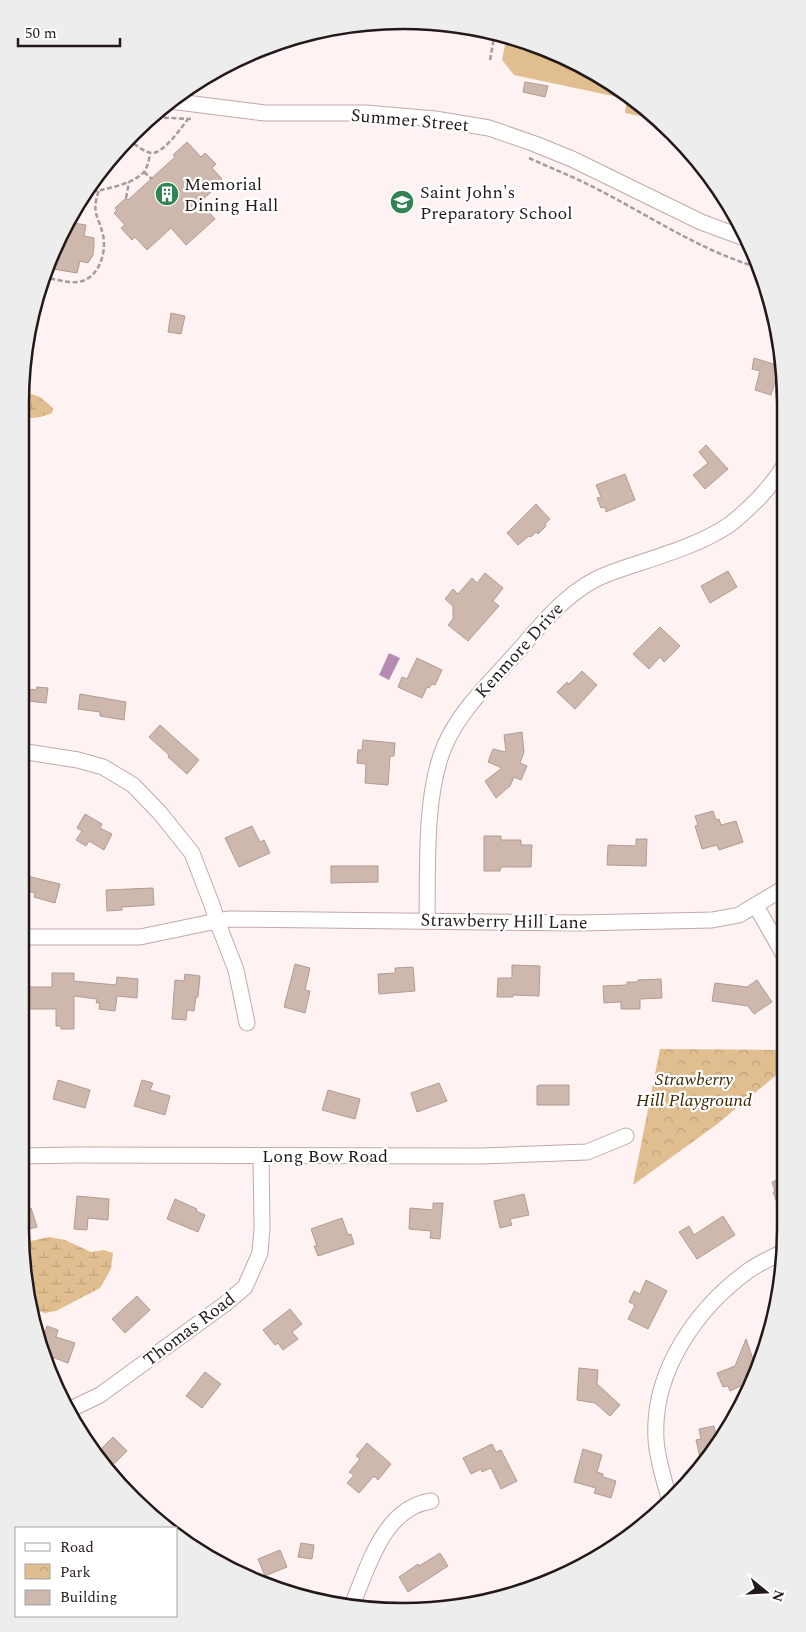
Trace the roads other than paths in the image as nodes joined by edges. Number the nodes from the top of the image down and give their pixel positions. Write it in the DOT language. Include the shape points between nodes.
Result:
graph roads {
  1 [pos="180,102"];
  2 [pos="738,236"];
  3 [pos="777,475"];
  4 [pos="29,752"];
  5 [pos="777,892"];
  6 [pos="756,906"];
  7 [pos="216,921"];
  8 [pos="427,921"];
  9 [pos="29,937"];
  10 [pos="777,943"];
  11 [pos="247,1023"];
  12 [pos="626,1136"];
  13 [pos="29,1156"];
  14 [pos="261,1156"];
  15 [pos="776,1257"];
  16 [pos="74,1407"];
  17 [pos="668,1494"];
  18 [pos="431,1501"];
  19 [pos="354,1600"];
  1 -- 2 [label="street, Summer Street" via="265,113 366,113 436,119 489,128 572,159 701,222"];
  3 -- 8 [label="street, Kenmore Drive" via="749,508 729,525 696,542 608,574 566,599 476,697 445,744 433,784"];
  4 -- 7 [label="street" via="103,767 133,785 192,853"];
  5 -- 6 [label="street, Strawberry Hill Lane"];
  6 -- 8 [label="street, Strawberry Hill Lane" via="739,915 712,920 579,923"];
  6 -- 10 [label="street"];
  7 -- 8 [label="street, Strawberry Hill Lane"];
  7 -- 9 [label="street, Strawberry Hill Lane" via="140,937"];
  7 -- 11 [label="street" via="236,970"];
  12 -- 14 [label="street, Long Bow Road" via="587,1152 481,1156"];
  13 -- 14 [label="street, Long Bow Road"];
  14 -- 16 [label="street, Thomas Road" via="260,1253 245,1287 100,1394"];
  15 -- 17 [label="street" via="749,1270 721,1293 696,1320 671,1366 656,1419 658,1457"];
  18 -- 19 [label="street" via="413,1506 387,1530"];
}
